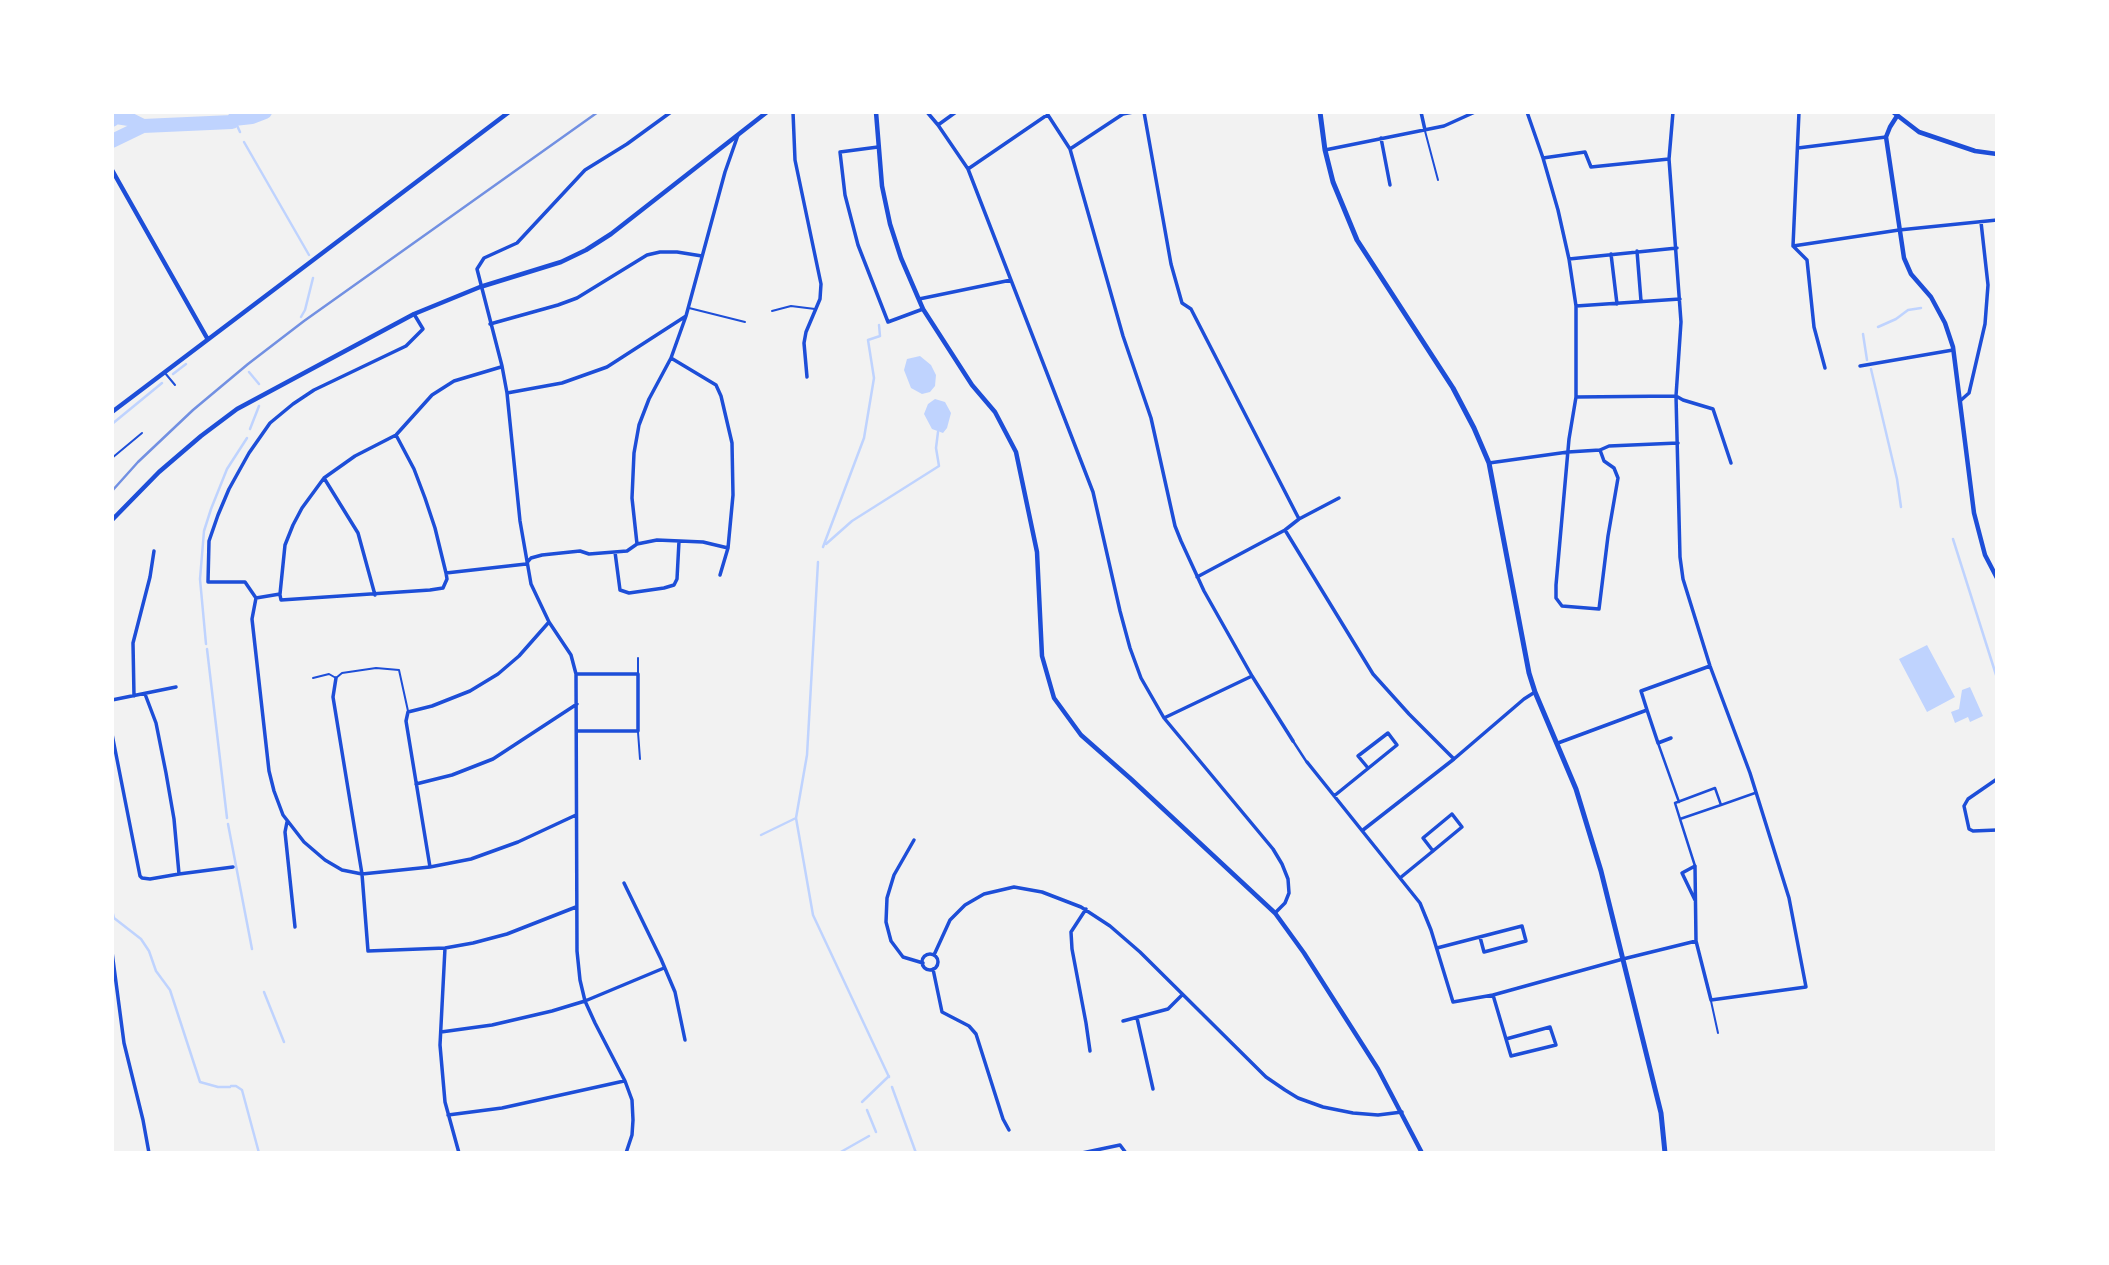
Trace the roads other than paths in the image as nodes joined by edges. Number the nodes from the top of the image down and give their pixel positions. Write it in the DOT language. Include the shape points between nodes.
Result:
graph roads {
  1 [pos="509,112"];
  2 [pos="671,112"];
  3 [pos="767,112"];
  4 [pos="793,112"];
  5 [pos="876,112"];
  6 [pos="927,112"];
  7 [pos="956,112"];
  8 [pos="1133,112"];
  9 [pos="1144,112"];
  10 [pos="1320,112"];
  11 [pos="1421,112"];
  12 [pos="1475,112"];
  13 [pos="1527,112"];
  14 [pos="1673,112"];
  15 [pos="1799,112"];
  16 [pos="1047,113"];
  17 [pos="1122,113"];
  18 [pos="1895,114"];
  19 [pos="939,125"];
  20 [pos="1425,130"];
  21 [pos="738,135"];
  22 [pos="1886,137"];
  23 [pos="1381,138"];
  24 [pos="878,147"];
  25 [pos="1798,148"];
  26 [pos="1070,149"];
  27 [pos="1325,150"];
  28 [pos="1997,154"];
  29 [pos="1543,158"];
  30 [pos="1669,159"];
  31 [pos="968,169"];
  32 [pos="112,170"];
  33 [pos="1438,180"];
  34 [pos="1390,185"];
  35 [pos="1997,220"];
  36 [pos="1981,222"];
  37 [pos="1899,230"];
  38 [pos="1793,246"];
  39 [pos="1677,248"];
  40 [pos="1637,251"];
  41 [pos="1611,254"];
  42 [pos="702,256"];
  43 [pos="1569,258"];
  44 [pos="1011,280"];
  45 [pos="480,287"];
  46 [pos="919,299"];
  47 [pos="1680,299"];
  48 [pos="1641,301"];
  49 [pos="1616,304"];
  50 [pos="1576,306"];
  51 [pos="688,307"];
  52 [pos="816,309"];
  53 [pos="923,309"];
  54 [pos="772,311"];
  55 [pos="414,314"];
  56 [pos="686,316"];
  57 [pos="745,323"];
  58 [pos="490,324"];
  59 [pos="207,338"];
  60 [pos="1953,350"];
  61 [pos="671,359"];
  62 [pos="502,366"];
  63 [pos="1860,366"];
  64 [pos="1825,368"];
  65 [pos="164,372"];
  66 [pos="807,377"];
  67 [pos="175,385"];
  68 [pos="507,393"];
  69 [pos="1676,396"];
  70 [pos="1576,397"];
  71 [pos="1960,401"];
  72 [pos="112,412"];
  73 [pos="142,433"];
  74 [pos="396,435"];
  75 [pos="1678,443"];
  76 [pos="1600,450"];
  77 [pos="1568,452"];
  78 [pos="112,458"];
  79 [pos="1489,463"];
  80 [pos="1731,463"];
  81 [pos="324,478"];
  82 [pos="1339,498"];
  83 [pos="1299,519"];
  84 [pos="112,520"];
  85 [pos="1285,530"];
  86 [pos="679,541"];
  87 [pos="637,544"];
  88 [pos="728,548"];
  89 [pos="154,551"];
  90 [pos="615,552"];
  91 [pos="526,564"];
  92 [pos="1995,571"];
  93 [pos="446,573"];
  94 [pos="720,575"];
  95 [pos="1197,577"];
  96 [pos="1997,578"];
  97 [pos="280,594"];
  98 [pos="375,595"];
  99 [pos="256,598"];
  100 [pos="549,622"];
  101 [pos="638,658"];
  102 [pos="1710,666"];
  103 [pos="576,674"];
  104 [pos="638,674"];
  105 [pos="1252,676"];
  106 [pos="313,678"];
  107 [pos="336,678"];
  108 [pos="176,687"];
  109 [pos="1535,692"];
  110 [pos="145,694"];
  111 [pos="134,696"];
  112 [pos="112,700"];
  113 [pos="577,704"];
  114 [pos="1647,710"];
  115 [pos="408,712"];
  116 [pos="1164,718"];
  117 [pos="577,731"];
  118 [pos="638,731"];
  119 [pos="112,734"];
  120 [pos="1671,738"];
  121 [pos="1293,741"];
  122 [pos="1558,743"];
  123 [pos="1658,743"];
  124 [pos="640,759"];
  125 [pos="1454,759"];
  126 [pos="1307,762"];
  127 [pos="1368,768"];
  128 [pos="1997,779"];
  129 [pos="416,784"];
  130 [pos="1756,792"];
  131 [pos="1334,796"];
  132 [pos="1679,802"];
  133 [pos="1721,805"];
  134 [pos="576,815"];
  135 [pos="1680,819"];
  136 [pos="287,822"];
  137 [pos="1363,830"];
  138 [pos="1997,830"];
  139 [pos="914,840"];
  140 [pos="1433,851"];
  141 [pos="1695,866"];
  142 [pos="233,867"];
  143 [pos="430,867"];
  144 [pos="179,874"];
  145 [pos="362,874"];
  146 [pos="1401,878"];
  147 [pos="624,883"];
  148 [pos="1695,900"];
  149 [pos="576,908"];
  150 [pos="1086,909"];
  151 [pos="1275,913"];
  152 [pos="295,927"];
  153 [pos="1480,937"];
  154 [pos="1696,941"];
  155 [pos="445,948"];
  156 [pos="1437,948"];
  157 [pos="112,952"];
  158 [pos="934,955"];
  159 [pos="1623,959"];
  160 [pos="923,963"];
  161 [pos="664,968"];
  162 [pos="933,970"];
  163 [pos="1182,995"];
  164 [pos="1493,995"];
  165 [pos="1710,1000"];
  166 [pos="585,1001"];
  167 [pos="1137,1018"];
  168 [pos="1123,1021"];
  169 [pos="441,1032"];
  170 [pos="1718,1033"];
  171 [pos="1506,1039"];
  172 [pos="685,1040"];
  173 [pos="1090,1051"];
  174 [pos="625,1081"];
  175 [pos="1153,1089"];
  176 [pos="1402,1112"];
  177 [pos="447,1115"];
  178 [pos="1009,1130"];
  179 [pos="149,1153"];
  180 [pos="458,1153"];
  181 [pos="626,1153"];
  182 [pos="1082,1153"];
  183 [pos="1126,1153"];
  184 [pos="1422,1153"];
  185 [pos="1665,1153"];
  1 -- 59 [label="street"];
  2 -- 45 [label="street" via="585,170 517,243 484,258 477,269"];
  3 -- 21 [label="street"];
  4 -- 52 [label="street" via="795,160 821,284"];
  5 -- 24 [label="street"];
  6 -- 19 [label="street"];
  7 -- 19 [label="street"];
  8 -- 17 [label="street"];
  9 -- 83 [label="street" via="1182,303 1191,309"];
  10 -- 27 [label="main road"];
  11 -- 20 [label="street"];
  12 -- 20 [label="street"];
  13 -- 29 [label="street"];
  14 -- 30 [label="street"];
  15 -- 25 [label="street"];
  16 -- 26 [label="street"];
  16 -- 31 [label="street"];
  17 -- 26 [label="street"];
  18 -- 22 [label="street"];
  18 -- 28 [label="street" via="1919,132 1944,142"];
  19 -- 31 [label="street"];
  20 -- 23 [label="street"];
  20 -- 33 [label="lane"];
  21 -- 42 [label="street"];
  21 -- 45 [label="street" via="586,250"];
  22 -- 25 [label="street"];
  22 -- 37 [label="street"];
  23 -- 27 [label="street"];
  23 -- 34 [label="street"];
  24 -- 46 [label="street" via="890,224"];
  24 -- 53 [label="street" via="840,152 858,245 888,322"];
  25 -- 38 [label="street"];
  26 -- 95 [label="street" via="1151,418 1175,526"];
  27 -- 79 [label="main road" via="1357,240 1453,388"];
  29 -- 30 [label="street" via="1585,152 1591,167"];
  29 -- 43 [label="street"];
  30 -- 39 [label="street"];
  31 -- 44 [label="street"];
  32 -- 59 [label="street"];
  35 -- 36 [label="street"];
  36 -- 37 [label="street"];
  36 -- 71 [label="street" via="1987,285 1985,324 1969,393"];
  37 -- 38 [label="street"];
  37 -- 60 [label="street" via="1911,274 1931,297"];
  38 -- 64 [label="street" via="1807,260 1814,327"];
  39 -- 40 [label="street"];
  39 -- 47 [label="street"];
  40 -- 41 [label="street"];
  40 -- 48 [label="street"];
  41 -- 43 [label="street"];
  41 -- 49 [label="street"];
  42 -- 51 [label="street"];
  42 -- 58 [label="street" via="677,252 647,255 577,298"];
  43 -- 50 [label="street"];
  44 -- 46 [label="street"];
  44 -- 116 [label="street" via="1093,492 1130,648"];
  45 -- 55 [label="street"];
  45 -- 58 [label="street"];
  46 -- 53 [label="street"];
  47 -- 48 [label="street"];
  47 -- 69 [label="street"];
  48 -- 49 [label="street"];
  49 -- 50 [label="street"];
  50 -- 70 [label="street"];
  51 -- 56 [label="street"];
  51 -- 57 [label="lane"];
  52 -- 54 [label="lane" via="791,306"];
  52 -- 66 [label="street" via="804,343"];
  53 -- 151 [label="street" via="995,412 1016,452 1037,552 1042,656 1054,698 1081,735"];
  55 -- 84 [label="street" via="237,408 159,472"];
  55 -- 99 [label="street" via="423,330 416,337 293,404 270,423 235,477 209,541 208,582 245,582"];
  56 -- 61 [label="street"];
  56 -- 68 [label="street" via="607,367 562,383"];
  58 -- 62 [label="street"];
  59 -- 65 [label="street"];
  60 -- 63 [label="street"];
  60 -- 71 [label="street"];
  61 -- 87 [label="street" via="639,425 632,498"];
  61 -- 88 [label="street" via="716,385 721,397 733,458"];
  62 -- 68 [label="street"];
  62 -- 74 [label="street" via="454,381 432,395"];
  65 -- 67 [label="lane"];
  65 -- 72 [label="street"];
  68 -- 91 [label="street"];
  69 -- 70 [label="street"];
  69 -- 75 [label="street"];
  69 -- 80 [label="street" via="1713,409"];
  70 -- 77 [label="street"];
  71 -- 92 [label="street" via="1974,513 1982,547"];
  73 -- 78 [label="lane"];
  74 -- 81 [label="street"];
  74 -- 93 [label="street" via="425,498"];
  75 -- 76 [label="street"];
  75 -- 102 [label="street" via="1679,557"];
  76 -- 77 [label="street"];
  76 -- 77 [label="street" via="1618,478 1599,609 1562,607 1556,598"];
  77 -- 79 [label="street"];
  79 -- 109 [label="main road"];
  81 -- 97 [label="street" via="293,525"];
  81 -- 98 [label="street" via="358,533"];
  82 -- 83 [label="street"];
  83 -- 85 [label="street"];
  85 -- 95 [label="street"];
  85 -- 125 [label="street" via="1373,674"];
  86 -- 87 [label="street"];
  86 -- 88 [label="street"];
  86 -- 90 [label="street" via="677,579 664,588 620,590"];
  87 -- 90 [label="street"];
  88 -- 94 [label="street"];
  89 -- 111 [label="street" via="133,643"];
  90 -- 91 [label="street" via="542,555"];
  91 -- 93 [label="street"];
  91 -- 100 [label="street"];
  92 -- 96 [label="street"];
  93 -- 98 [label="street" via="443,588"];
  95 -- 105 [label="street"];
  97 -- 98 [label="street" via="281,600"];
  97 -- 99 [label="street"];
  99 -- 136 [label="street" via="252,619 269,771"];
  100 -- 103 [label="street"];
  100 -- 115 [label="street" via="498,674 470,691"];
  101 -- 104 [label="lane"];
  102 -- 114 [label="street" via="1641,691"];
  102 -- 130 [label="street"];
  103 -- 104 [label="street"];
  103 -- 113 [label="street"];
  104 -- 118 [label="street"];
  105 -- 116 [label="street"];
  105 -- 121 [label="street"];
  106 -- 107 [label="lane" via="329,674"];
  107 -- 115 [label="lane" via="376,668 399,670"];
  107 -- 145 [label="street" via="333,697"];
  108 -- 110 [label="street"];
  109 -- 122 [label="main road"];
  109 -- 125 [label="street"];
  110 -- 111 [label="street"];
  110 -- 144 [label="street" via="166,774"];
  111 -- 112 [label="street"];
  113 -- 117 [label="street"];
  113 -- 129 [label="street" via="493,759"];
  114 -- 122 [label="street"];
  114 -- 123 [label="street"];
  115 -- 129 [label="street"];
  116 -- 151 [label="street" via="1282,864 1289,893"];
  117 -- 118 [label="street"];
  117 -- 134 [label="street"];
  118 -- 124 [label="lane"];
  119 -- 144 [label="street" via="140,876"];
  120 -- 123 [label="street"];
  121 -- 126 [label="street"];
  122 -- 159 [label="main road" via="1583,813"];
  123 -- 132 [label="street"];
  125 -- 137 [label="street"];
  126 -- 131 [label="street"];
  127 -- 127 [label="street" via="1358,756 1388,733 1398,745"];
  127 -- 131 [label="street"];
  128 -- 138 [label="street" via="1964,806 1969,829"];
  129 -- 143 [label="street"];
  130 -- 133 [label="street"];
  130 -- 165 [label="street" via="1789,898 1806,987"];
  131 -- 137 [label="street"];
  132 -- 133 [label="street" via="1715,788"];
  132 -- 135 [label="street" via="1675,803"];
  133 -- 135 [label="street"];
  134 -- 143 [label="street" via="519,842"];
  134 -- 149 [label="street"];
  135 -- 141 [label="street"];
  136 -- 145 [label="street" via="326,860 342,870"];
  136 -- 152 [label="street"];
  137 -- 146 [label="street"];
  139 -- 160 [label="street" via="894,875 886,922 891,941 903,957"];
  140 -- 140 [label="street" via="1462,827 1452,814 1423,838"];
  140 -- 146 [label="street"];
  141 -- 148 [label="street"];
  141 -- 148 [label="street" via="1682,873"];
  142 -- 144 [label="street"];
  143 -- 145 [label="street"];
  145 -- 155 [label="street" via="368,951"];
  146 -- 156 [label="street" via="1420,904"];
  147 -- 161 [label="street"];
  148 -- 154 [label="street"];
  149 -- 155 [label="street" via="507,934"];
  149 -- 166 [label="street"];
  150 -- 158 [label="street" via="1014,887 984,894 950,920"];
  150 -- 163 [label="street" via="1140,952"];
  150 -- 173 [label="street" via="1072,932 1072,949"];
  151 -- 176 [label="street"];
  153 -- 153 [label="street" via="1484,953 1526,941 1522,926"];
  153 -- 156 [label="street"];
  154 -- 159 [label="street"];
  154 -- 165 [label="street"];
  155 -- 169 [label="street"];
  156 -- 164 [label="street" via="1453,1002"];
  157 -- 179 [label="street" via="124,1043"];
  158 -- 160 [label="street" via="926,956"];
  158 -- 162 [label="street" via="938,961"];
  159 -- 164 [label="street"];
  159 -- 185 [label="main road" via="1661,1113"];
  160 -- 162 [label="street"];
  161 -- 166 [label="street"];
  161 -- 172 [label="street"];
  162 -- 178 [label="street" via="942,1012 976,1034"];
  163 -- 167 [label="street" via="1168,1009"];
  163 -- 176 [label="street" via="1266,1077 1298,1098 1353,1113"];
  164 -- 171 [label="street"];
  165 -- 170 [label="lane"];
  166 -- 169 [label="street" via="492,1025"];
  166 -- 174 [label="street"];
  167 -- 168 [label="street"];
  167 -- 175 [label="street"];
  169 -- 177 [label="street"];
  171 -- 171 [label="street" via="1550,1027 1556,1045 1511,1056"];
  174 -- 177 [label="street"];
  174 -- 181 [label="street" via="633,1120"];
  176 -- 184 [label="street"];
  177 -- 180 [label="street"];
  182 -- 183 [label="street" via="1120,1145"];
}
